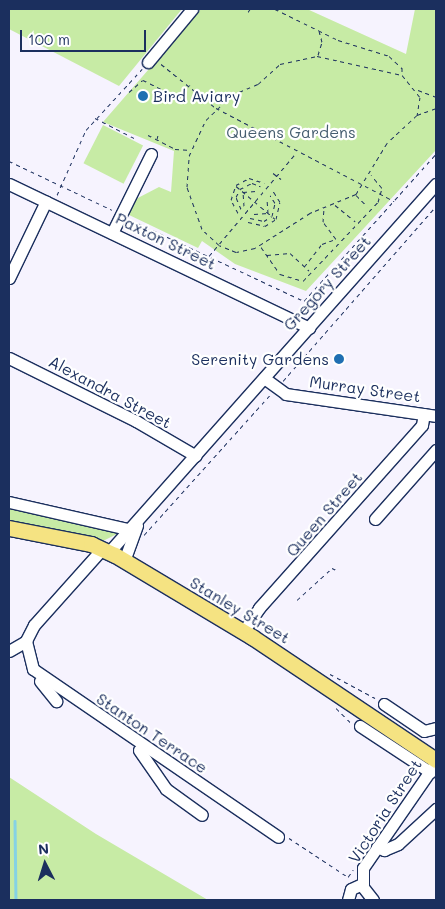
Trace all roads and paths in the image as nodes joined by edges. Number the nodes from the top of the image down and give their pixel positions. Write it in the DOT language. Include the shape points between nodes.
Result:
graph roads {
  1 [pos="192,9"];
  2 [pos="250,9"];
  3 [pos="275,9"];
  4 [pos="248,12"];
  5 [pos="319,30"];
  6 [pos="317,56"];
  7 [pos="145,65"];
  8 [pos="168,68"];
  9 [pos="402,75"];
  10 [pos="190,85"];
  11 [pos="417,89"];
  12 [pos="129,92"];
  13 [pos="436,97"];
  14 [pos="216,108"];
  15 [pos="436,108"];
  16 [pos="416,116"];
  17 [pos="95,118"];
  18 [pos="158,135"];
  19 [pos="148,136"];
  20 [pos="138,140"];
  21 [pos="156,140"];
  22 [pos="191,150"];
  23 [pos="298,152"];
  24 [pos="151,154"];
  25 [pos="436,154"];
  26 [pos="9,161"];
  27 [pos="273,173"];
  28 [pos="371,175"];
  29 [pos="277,176"];
  30 [pos="281,179"];
  31 [pos="264,183"];
  32 [pos="9,184"];
  33 [pos="436,184"];
  34 [pos="363,185"];
  35 [pos="60,186"];
  36 [pos="236,186"];
  37 [pos="260,186"];
  38 [pos="240,189"];
  39 [pos="257,190"];
  40 [pos="273,191"];
  41 [pos="243,192"];
  42 [pos="356,194"];
  43 [pos="270,195"];
  44 [pos="381,195"];
  45 [pos="268,199"];
  46 [pos="394,201"];
  47 [pos="255,202"];
  48 [pos="49,203"];
  49 [pos="334,204"];
  50 [pos="244,206"];
  51 [pos="436,206"];
  52 [pos="368,207"];
  53 [pos="241,209"];
  54 [pos="324,209"];
  55 [pos="268,213"];
  56 [pos="238,214"];
  57 [pos="254,214"];
  58 [pos="121,215"];
  59 [pos="272,216"];
  60 [pos="250,218"];
  61 [pos="276,220"];
  62 [pos="248,222"];
  63 [pos="356,222"];
  64 [pos="112,233"];
  65 [pos="336,239"];
  66 [pos="340,241"];
  67 [pos="220,245"];
  68 [pos="261,246"];
  69 [pos="266,255"];
  70 [pos="209,257"];
  71 [pos="304,267"];
  72 [pos="310,272"];
  73 [pos="9,278"];
  74 [pos="309,328"];
  75 [pos="9,358"];
  76 [pos="264,378"];
  77 [pos="275,389"];
  78 [pos="432,414"];
  79 [pos="436,450"];
  80 [pos="196,456"];
  81 [pos="9,502"];
  82 [pos="143,515"];
  83 [pos="375,519"];
  84 [pos="9,528"];
  85 [pos="128,529"];
  86 [pos="138,542"];
  87 [pos="106,550"];
  88 [pos="124,561"];
  89 [pos="336,570"];
  90 [pos="297,600"];
  91 [pos="244,632"];
  92 [pos="26,641"];
  93 [pos="9,651"];
  94 [pos="33,669"];
  95 [pos="347,680"];
  96 [pos="56,701"];
  97 [pos="337,704"];
  98 [pos="384,704"];
  99 [pos="360,726"];
  100 [pos="436,728"];
  101 [pos="140,745"];
  102 [pos="434,765"];
  103 [pos="436,810"];
  104 [pos="202,815"];
  105 [pos="278,837"];
  106 [pos="377,847"];
  107 [pos="362,884"];
  108 [pos="348,900"];
  109 [pos="373,900"];
  1 -- 7 [label="street"];
  2 -- 4 [label="path"];
  3 -- 5 [label="path"];
  5 -- 6 [label="path" via="322,42"];
  5 -- 9 [label="path" via="389,56 402,68"];
  6 -- 9 [label="path"];
  6 -- 14 [label="path" via="290,60"];
  7 -- 17 [label="path"];
  8 -- 10 [label="path"];
  9 -- 11 [label="path"];
  10 -- 12 [label="path" via="178,98 143,80"];
  10 -- 14 [label="path"];
  11 -- 13 [label="path"];
  11 -- 16 [label="path"];
  14 -- 22 [label="path"];
  14 -- 23 [label="path"];
  15 -- 16 [label="path"];
  16 -- 28 [label="path" via="387,143"];
  17 -- 20 [label="path"];
  17 -- 35 [label="path"];
  18 -- 21 [label="path"];
  19 -- 21 [label="path"];
  21 -- 22 [label="path"];
  22 -- 67 [label="path" via="189,199 202,229"];
  23 -- 29 [label="path"];
  23 -- 34 [label="path"];
  24 -- 58 [label="street"];
  25 -- 46 [label="path"];
  26 -- 35 [label="path"];
  27 -- 29 [label="path"];
  28 -- 34 [label="path"];
  28 -- 44 [label="path" via="379,181"];
  29 -- 30 [label="path"];
  29 -- 47 [label="path"];
  31 -- 36 [label="path" via="249,178"];
  32 -- 48 [label="street, Paxton Street"];
  33 -- 74 [label="street, Gregory Street"];
  34 -- 42 [label="path"];
  34 -- 44 [label="path"];
  35 -- 48 [label="path"];
  35 -- 58 [label="path"];
  36 -- 38 [label="path"];
  36 -- 56 [label="path" via="231,200"];
  37 -- 38 [label="path" via="247,184"];
  38 -- 41 [label="path"];
  38 -- 53 [label="path" via="236,197"];
  39 -- 41 [label="path"];
  40 -- 61 [label="path" via="280,202"];
  41 -- 47 [label="path"];
  41 -- 50 [label="path"];
  42 -- 49 [label="path"];
  42 -- 52 [label="path"];
  43 -- 59 [label="path" via="275,203"];
  44 -- 46 [label="path"];
  44 -- 52 [label="path"];
  45 -- 55 [label="path"];
  46 -- 70 [label="path" via="304,301"];
  47 -- 55 [label="path"];
  47 -- 67 [label="path"];
  48 -- 64 [label="street, Paxton Street"];
  48 -- 73 [label="street"];
  49 -- 54 [label="path"];
  49 -- 63 [label="path"];
  51 -- 77 [label="path"];
  52 -- 63 [label="path"];
  54 -- 65 [label="path" via="323,222"];
  54 -- 68 [label="path" via="302,217"];
  55 -- 57 [label="path"];
  55 -- 59 [label="path"];
  58 -- 64 [label="street"];
  58 -- 70 [label="path"];
  59 -- 60 [label="path" via="264,221"];
  59 -- 61 [label="path"];
  61 -- 62 [label="path" via="266,226"];
  63 -- 66 [label="path"];
  64 -- 74 [label="street, Paxton Street"];
  65 -- 66 [label="path"];
  65 -- 71 [label="path" via="322,244"];
  66 -- 72 [label="path"];
  67 -- 68 [label="path" via="236,252"];
  67 -- 70 [label="path"];
  68 -- 69 [label="path"];
  69 -- 71 [label="path" via="290,253"];
  69 -- 72 [label="path" via="280,274 294,281 303,281"];
  71 -- 72 [label="path"];
  74 -- 76 [label="street, Gregory Street"];
  75 -- 80 [label="street, Alexandra Street" via="136,421"];
  76 -- 77 [label="street"];
  76 -- 80 [label="street, Gregory Street"];
  77 -- 78 [label="street, Murray Street"];
  77 -- 86 [label="path"];
  78 -- 91 [label="street, Queen Street" via="259,608"];
  79 -- 83 [label="street"];
  80 -- 82 [label="street, Gregory Street"];
  81 -- 85 [label="street"];
  82 -- 85 [label="street, Gregory Street"];
  82 -- 88 [label="street, Gregory Street"];
  84 -- 87 [label="main road, Stanley Street"];
  85 -- 87 [label="street, Gregory Street"];
  87 -- 88 [label="main road, Stanley Street"];
  87 -- 92 [label="street, Gregory Street" via="46,607"];
  88 -- 91 [label="main road, Stanley Street"];
  89 -- 90 [label="path" via="332,568"];
  91 -- 102 [label="main road, Stanley Street"];
  92 -- 93 [label="street"];
  92 -- 94 [label="street"];
  94 -- 96 [label="street"];
  94 -- 101 [label="street, Stanton Terrace"];
  95 -- 98 [label="path"];
  97 -- 99 [label="path" via="336,711 343,718"];
  98 -- 100 [label="street" via="424,732"];
  99 -- 102 [label="street"];
  101 -- 104 [label="street" via="139,751 163,786"];
  101 -- 105 [label="street, Stanton Terrace"];
  102 -- 106 [label="street, Victoria Street"];
  103 -- 106 [label="street" via="398,844 384,850"];
  105 -- 107 [label="path" via="290,838"];
  106 -- 107 [label="street, Victoria Street" via="363,868"];
  107 -- 108 [label="street, Victoria Street" via="351,889"];
  107 -- 109 [label="street"];
}
